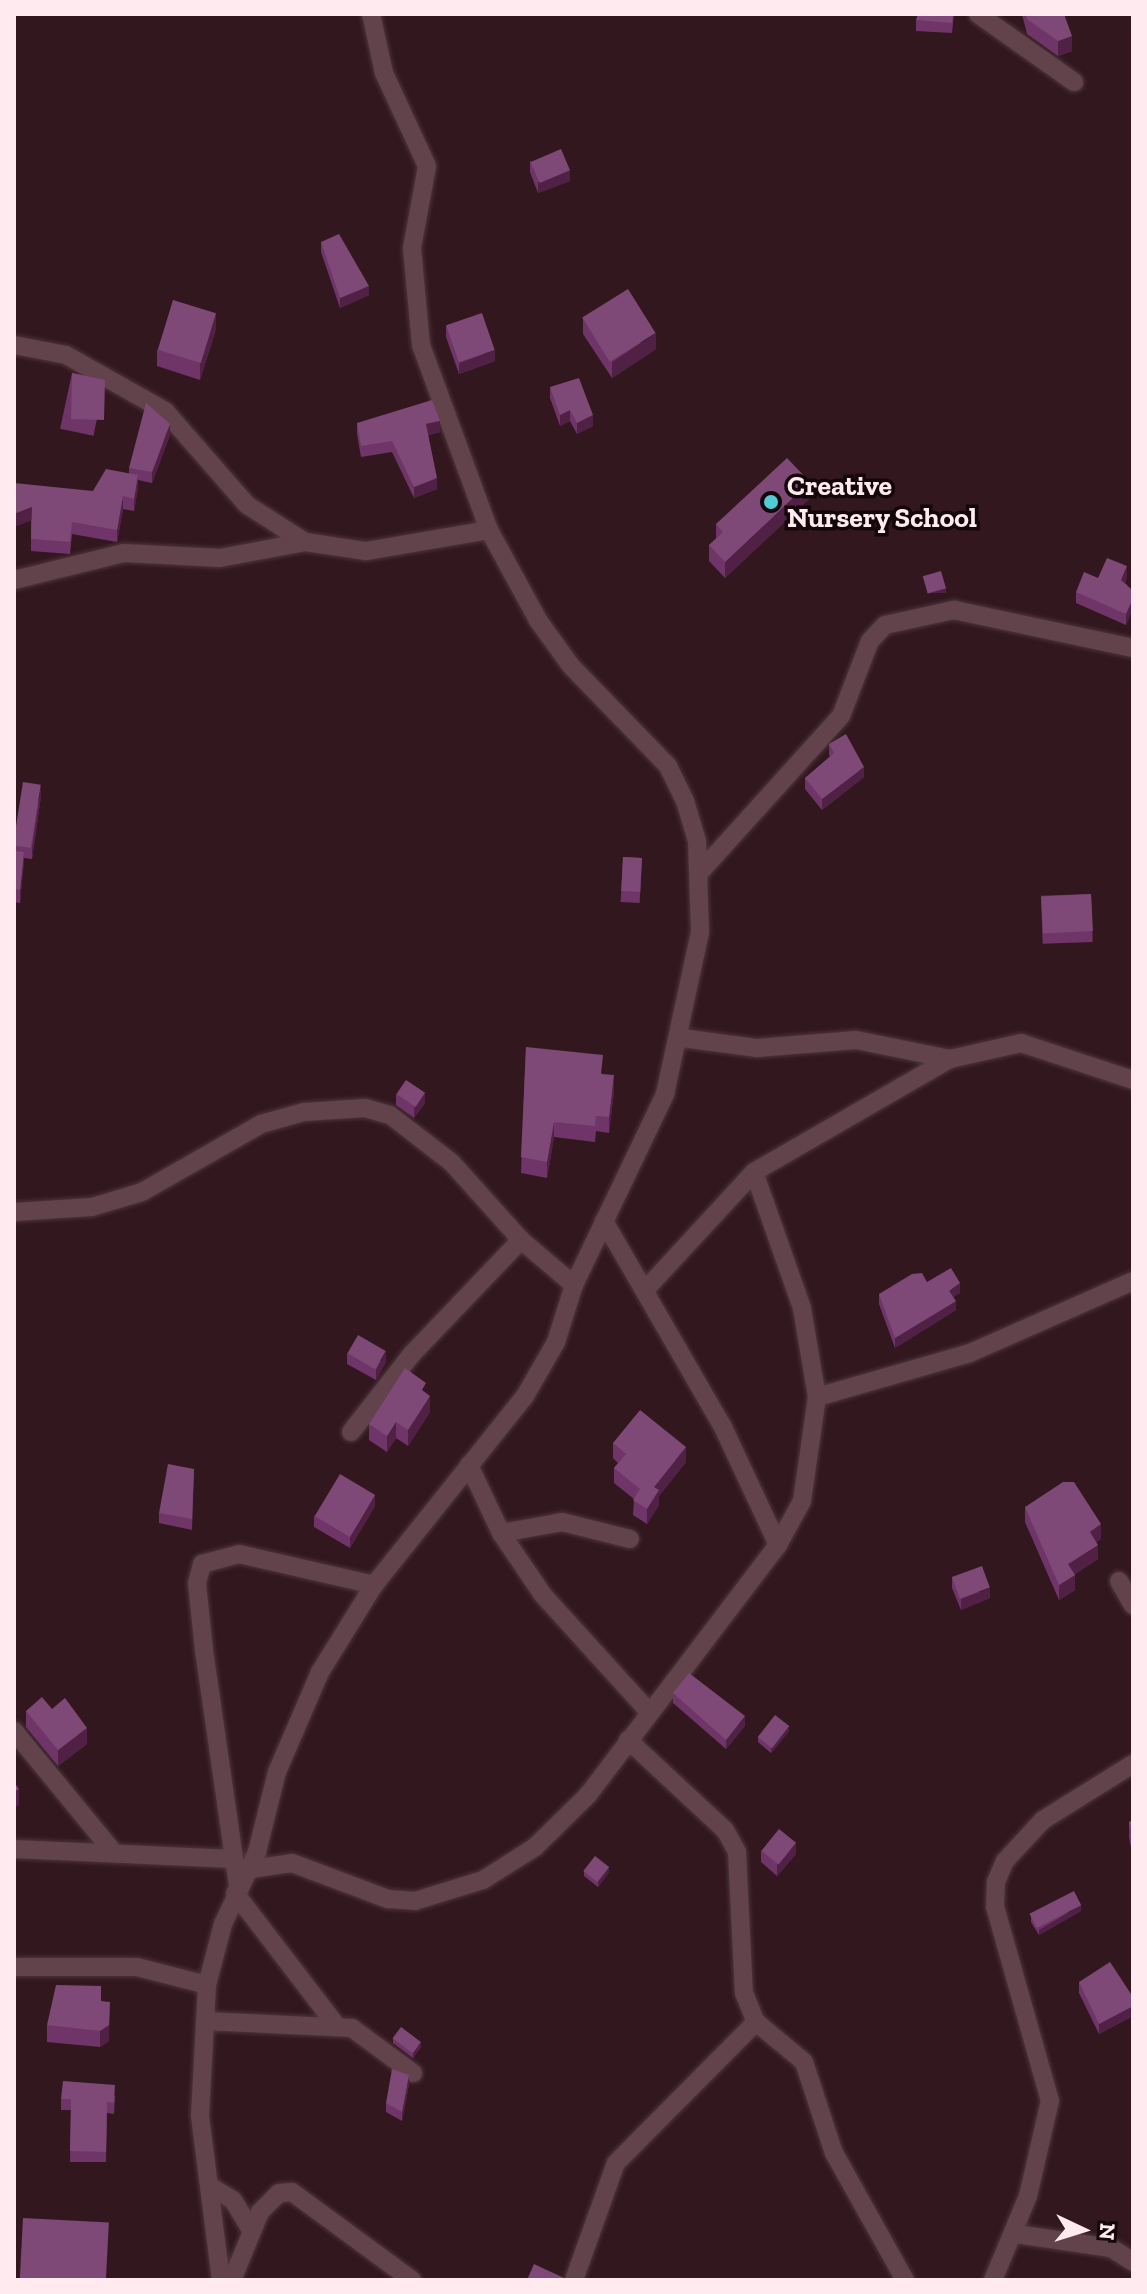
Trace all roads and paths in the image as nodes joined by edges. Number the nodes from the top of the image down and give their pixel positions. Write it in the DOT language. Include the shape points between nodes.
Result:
graph roads {
  1 [pos="371,14"];
  2 [pos="978,14"];
  3 [pos="1074,82"];
  4 [pos="14,345"];
  5 [pos="489,530"];
  6 [pos="305,542"];
  7 [pos="14,580"];
  8 [pos="1133,648"];
  9 [pos="700,872"];
  10 [pos="682,1038"];
  11 [pos="950,1059"];
  12 [pos="1133,1080"];
  13 [pos="754,1172"];
  14 [pos="14,1212"];
  15 [pos="604,1221"];
  16 [pos="521,1240"];
  17 [pos="1133,1281"];
  18 [pos="574,1285"];
  19 [pos="647,1288"];
  20 [pos="817,1397"];
  21 [pos="351,1432"];
  22 [pos="469,1465"];
  23 [pos="501,1533"];
  24 [pos="630,1539"];
  25 [pos="778,1545"];
  26 [pos="1119,1581"];
  27 [pos="374,1585"];
  28 [pos="1133,1605"];
  29 [pos="648,1711"];
  30 [pos="14,1731"];
  31 [pos="628,1740"];
  32 [pos="1133,1764"];
  33 [pos="14,1849"];
  34 [pos="111,1849"];
  35 [pos="233,1859"];
  36 [pos="250,1869"];
  37 [pos="237,1889"];
  38 [pos="14,1967"];
  39 [pos="207,1985"];
  40 [pos="205,2021"];
  41 [pos="756,2022"];
  42 [pos="335,2024"];
  43 [pos="413,2073"];
  44 [pos="213,2188"];
  45 [pos="251,2230"];
  46 [pos="1016,2234"];
  47 [pos="1133,2262"];
  48 [pos="221,2280"];
  49 [pos="232,2280"];
  50 [pos="412,2280"];
  51 [pos="574,2280"];
  52 [pos="905,2280"];
  53 [pos="993,2280"];
  1 -- 5 [label="street" via="388,83 427,166 412,248 421,345"];
  2 -- 3 [label="street"];
  4 -- 6 [label="street" via="66,355 165,411 247,505"];
  5 -- 6 [label="street" via="366,551"];
  5 -- 9 [label="street" via="571,666 668,766 685,801"];
  6 -- 7 [label="street" via="220,558 124,553"];
  8 -- 9 [label="street" via="954,610 885,625 870,641 841,716"];
  9 -- 10 [label="street" via="695,977"];
  10 -- 11 [label="street" via="757,1048 856,1040"];
  10 -- 15 [label="street" via="646,1143"];
  11 -- 12 [label="street" via="1021,1043"];
  11 -- 13 [label="street"];
  13 -- 19 [label="street"];
  13 -- 20 [label="street" via="802,1308"];
  14 -- 16 [label="street" via="92,1207 142,1192 261,1124 304,1112 365,1108 390,1115 452,1163"];
  15 -- 18 [label="street"];
  15 -- 19 [label="street"];
  16 -- 18 [label="street"];
  16 -- 21 [label="street" via="412,1354"];
  17 -- 20 [label="street" via="970,1353"];
  18 -- 22 [label="street" via="556,1342 525,1396"];
  19 -- 25 [label="street"];
  20 -- 25 [label="street" via="802,1501"];
  22 -- 23 [label="street"];
  22 -- 27 [label="street"];
  23 -- 24 [label="street" via="562,1522"];
  23 -- 29 [label="street" via="543,1595"];
  25 -- 29 [label="street"];
  26 -- 28 [label="street"];
  27 -- 35 [label="street" via="239,1554 202,1564 197,1583"];
  27 -- 36 [label="street" via="294,1726"];
  29 -- 31 [label="street"];
  30 -- 34 [label="street"];
  31 -- 36 [label="street" via="535,1847 443,1896 388,1899 292,1863"];
  31 -- 41 [label="street" via="725,1830 737,1852 739,1949"];
  32 -- 46 [label="street" via="1043,1820 1005,1861 996,1882 995,1907 1050,2101"];
  33 -- 34 [label="street"];
  34 -- 35 [label="street"];
  35 -- 37 [label="street"];
  36 -- 37 [label="street"];
  37 -- 39 [label="street"];
  37 -- 42 [label="street"];
  38 -- 39 [label="street" via="137,1967"];
  39 -- 40 [label="street"];
  40 -- 42 [label="street"];
  40 -- 44 [label="street" via="200,2115"];
  41 -- 51 [label="street" via="616,2163"];
  41 -- 52 [label="street" via="804,2062 834,2153"];
  42 -- 43 [label="street" via="369,2036"];
  44 -- 45 [label="street" via="233,2200"];
  44 -- 48 [label="street"];
  45 -- 49 [label="street"];
  45 -- 50 [label="street" via="279,2193 292,2192"];
  46 -- 47 [label="street" via="1111,2248"];
  46 -- 53 [label="street"];
}
